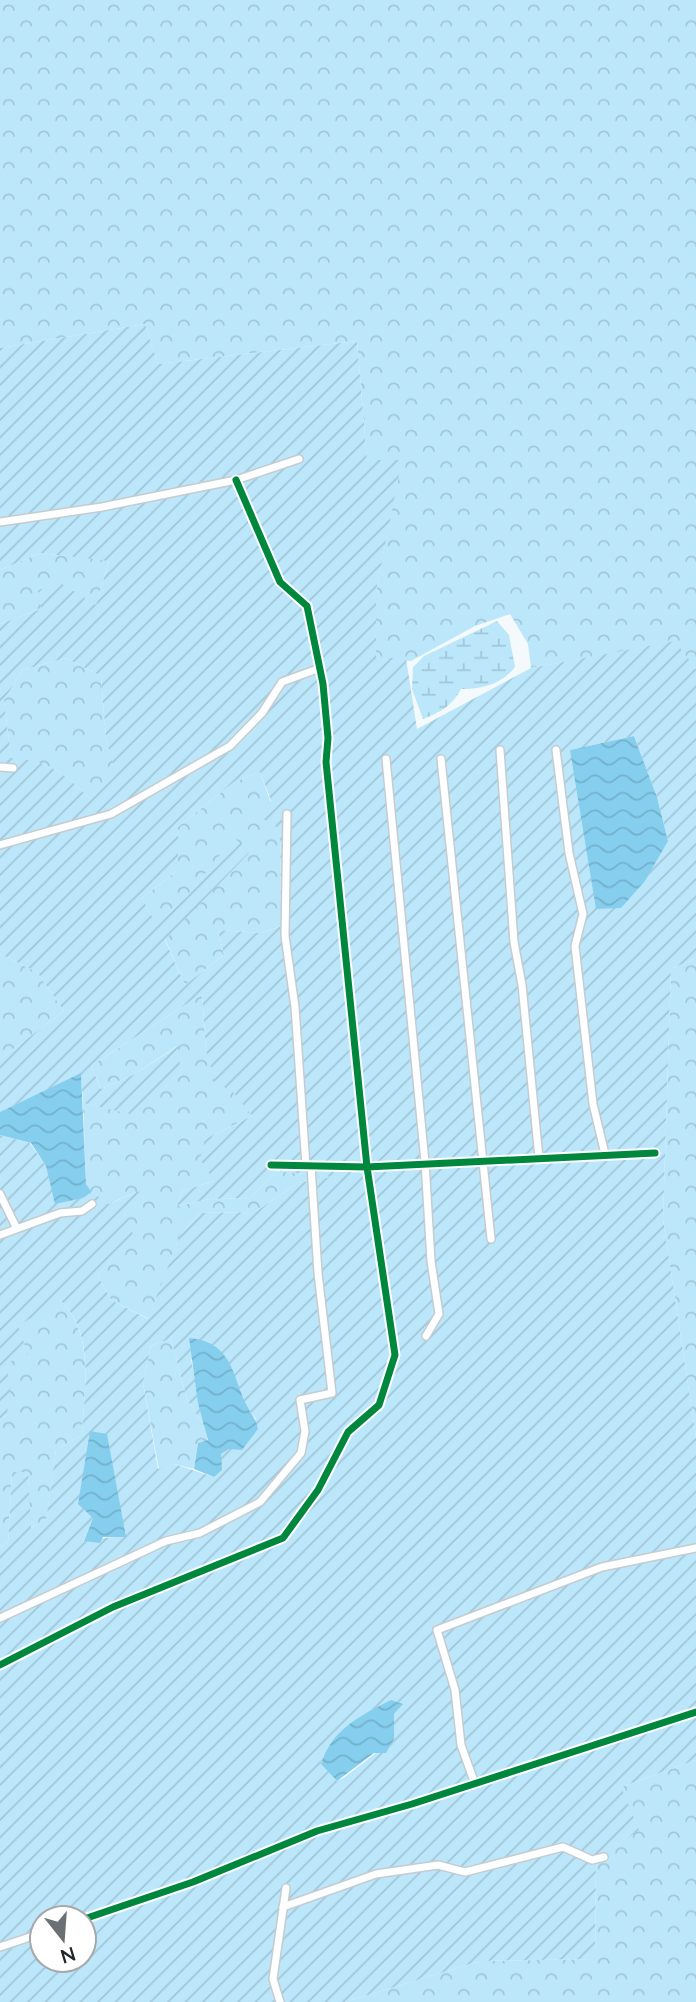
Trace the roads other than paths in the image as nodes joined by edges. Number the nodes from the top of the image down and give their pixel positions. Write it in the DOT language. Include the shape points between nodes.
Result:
graph roads {
  1 [pos="299,459"];
  2 [pos="236,480"];
  3 [pos="0,522"];
  4 [pos="320,668"];
  5 [pos="500,750"];
  6 [pos="555,750"];
  7 [pos="441,758"];
  8 [pos="386,759"];
  9 [pos="0,767"];
  10 [pos="13,768"];
  11 [pos="287,814"];
  12 [pos="0,845"];
  13 [pos="655,1153"];
  14 [pos="605,1154"];
  15 [pos="539,1158"];
  16 [pos="483,1160"];
  17 [pos="425,1162"];
  18 [pos="271,1165"];
  19 [pos="308,1166"];
  20 [pos="367,1167"];
  21 [pos="0,1194"];
  22 [pos="92,1204"];
  23 [pos="16,1227"];
  24 [pos="0,1235"];
  25 [pos="491,1239"];
  26 [pos="426,1336"];
  27 [pos="696,1548"];
  28 [pos="0,1618"];
  29 [pos="0,1665"];
  30 [pos="696,1712"];
  31 [pos="475,1784"];
  32 [pos="604,1857"];
  33 [pos="286,1888"];
  34 [pos="283,1907"];
  35 [pos="98,1914"];
  36 [pos="28,1938"];
  37 [pos="0,1947"];
  38 [pos="280,2002"];
  1 -- 2 [label="street"];
  2 -- 3 [label="street"];
  2 -- 4 [label="street" via="281,582 307,606"];
  4 -- 12 [label="street" via="282,682 262,713 230,746 111,814"];
  4 -- 20 [label="street"];
  5 -- 15 [label="street" via="514,942"];
  6 -- 14 [label="street" via="569,853 583,914 575,946 593,1104"];
  7 -- 16 [label="street"];
  8 -- 17 [label="street"];
  9 -- 10 [label="street"];
  11 -- 19 [label="street" via="285,936"];
  13 -- 14 [label="street"];
  14 -- 15 [label="street"];
  15 -- 16 [label="street"];
  16 -- 17 [label="street"];
  16 -- 25 [label="street"];
  17 -- 20 [label="street"];
  17 -- 26 [label="street" via="439,1314"];
  18 -- 19 [label="street"];
  19 -- 20 [label="street"];
  19 -- 28 [label="street" via="332,1394 300,1399 305,1432 301,1453 260,1502 200,1533 166,1541"];
  20 -- 29 [label="street" via="396,1355 379,1405 348,1432 318,1490 283,1538 113,1607"];
  21 -- 23 [label="street"];
  22 -- 23 [label="street" via="82,1211"];
  23 -- 24 [label="street"];
  27 -- 31 [label="street" via="602,1567 437,1630 454,1690 461,1745"];
  30 -- 31 [label="street"];
  31 -- 35 [label="street" via="317,1831 193,1882"];
  32 -- 34 [label="street" via="592,1860 562,1847 464,1872 438,1865 376,1874"];
  33 -- 34 [label="street"];
  34 -- 38 [label="street" via="274,1979"];
  36 -- 37 [label="street"];
}
